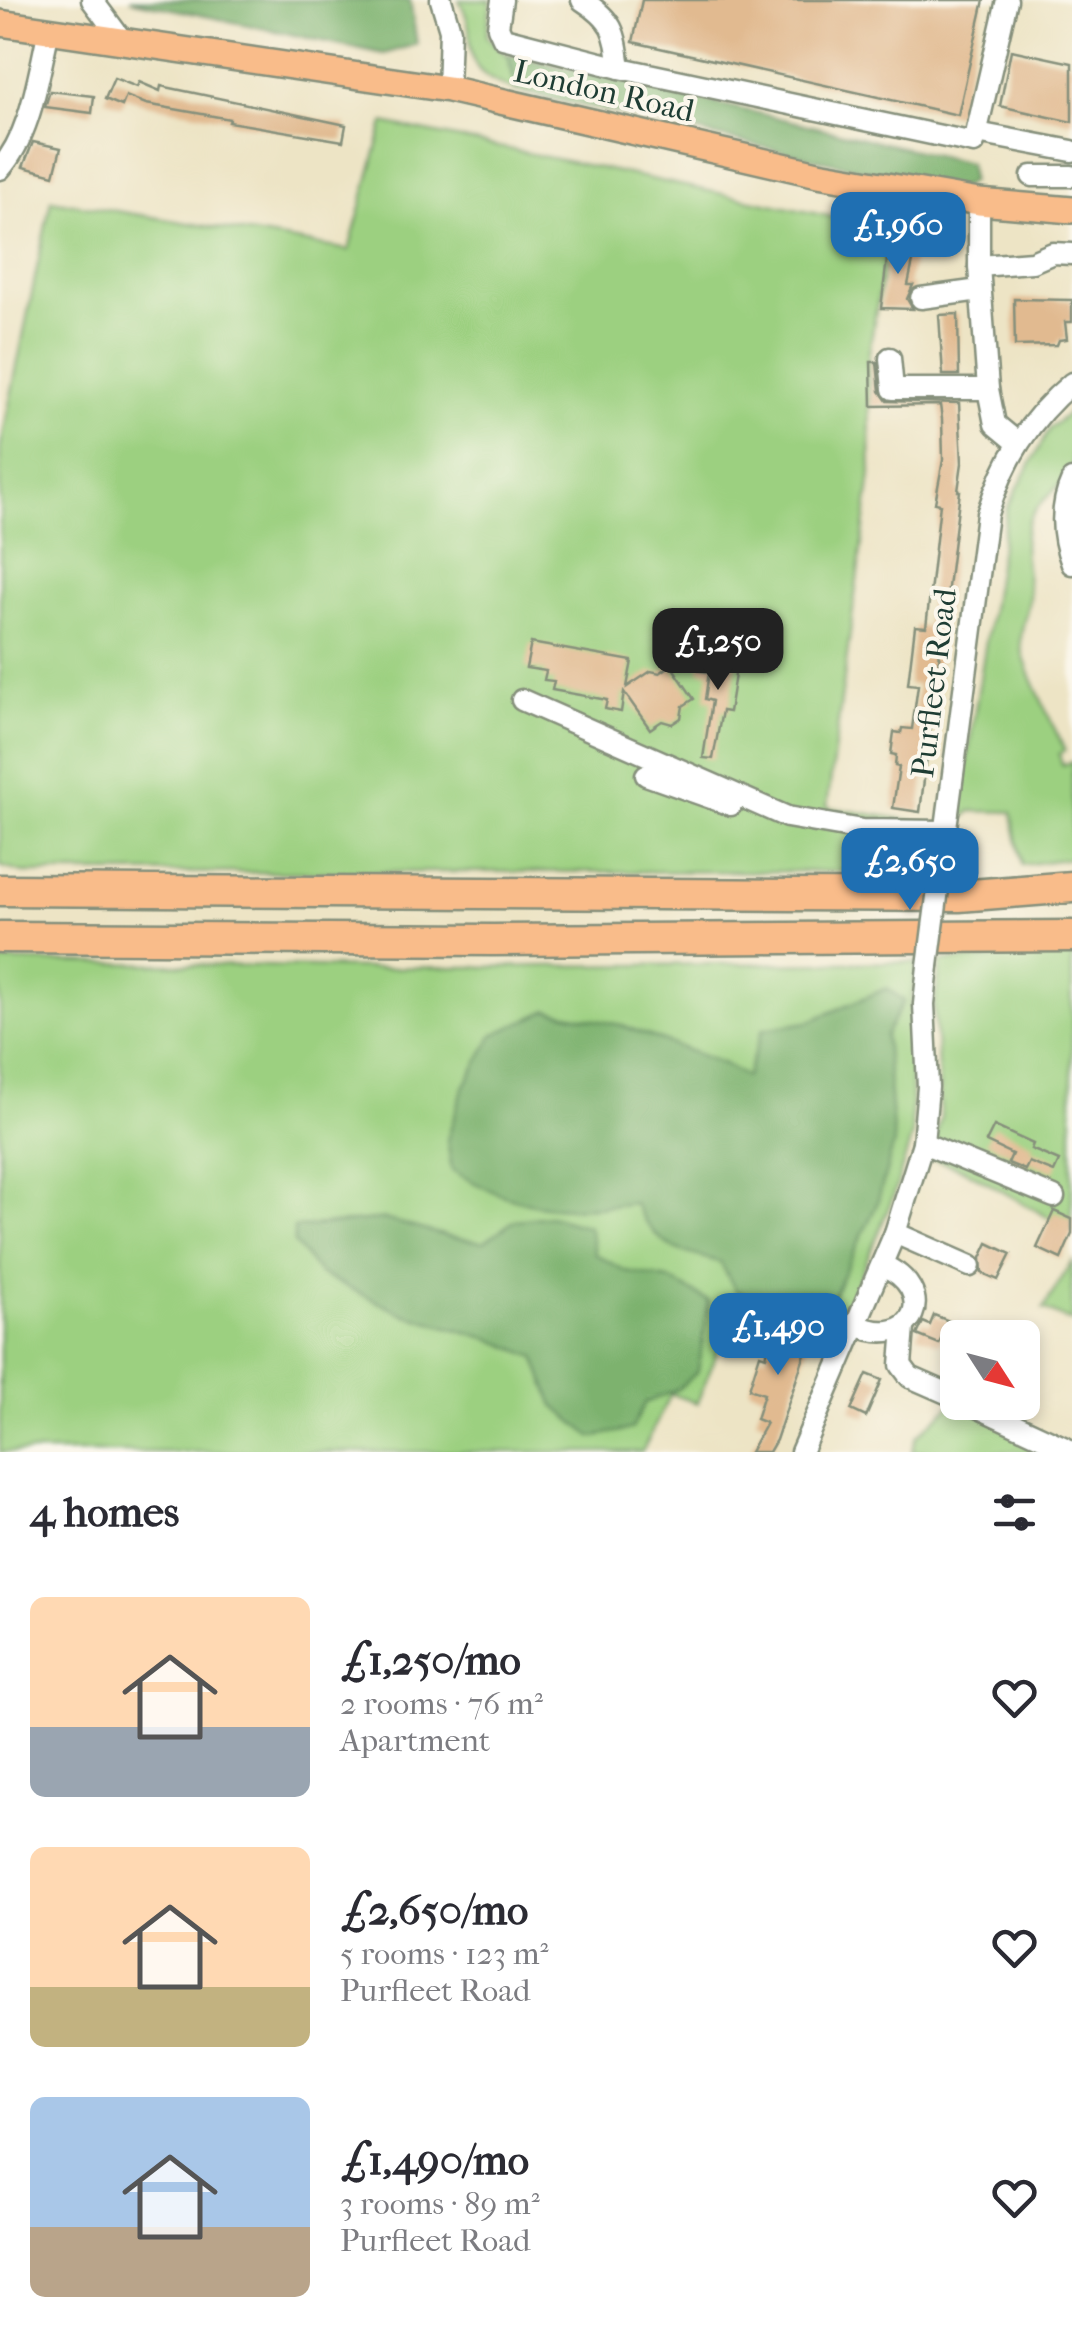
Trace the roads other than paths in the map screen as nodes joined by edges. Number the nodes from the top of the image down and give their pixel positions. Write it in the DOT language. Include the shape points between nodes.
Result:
graph roads {
  1 [pos="92,0"];
  2 [pos="441,0"];
  3 [pos="502,0"];
  4 [pos="582,0"];
  5 [pos="1008,0"];
  6 [pos="0,23"];
  7 [pos="49,30"];
  8 [pos="121,40"];
  9 [pos="620,68"];
  10 [pos="448,88"];
  11 [pos="977,134"];
  12 [pos="1072,151"];
  13 [pos="0,169"];
  14 [pos="1032,176"];
  15 [pos="1072,176"];
  16 [pos="980,202"];
  17 [pos="1072,210"];
  18 [pos="1072,254"];
  19 [pos="979,266"];
  20 [pos="980,290"];
  21 [pos="921,298"];
  22 [pos="890,358"];
  23 [pos="1072,383"];
  24 [pos="988,389"];
  25 [pos="1018,442"];
  26 [pos="1072,480"];
  27 [pos="1072,564"];
  28 [pos="522,700"];
  29 [pos="646,775"];
  30 [pos="787,817"];
  31 [pos="946,831"];
  32 [pos="1072,887"];
  33 [pos="0,890"];
  34 [pos="1072,936"];
  35 [pos="0,938"];
  36 [pos="923,1143"];
  37 [pos="1054,1197"];
  38 [pos="895,1232"];
  39 [pos="882,1264"];
  40 [pos="970,1266"];
  41 [pos="856,1326"];
  42 [pos="904,1327"];
  43 [pos="940,1390"];
  44 [pos="1005,1420"];
  45 [pos="1072,1451"];
  46 [pos="801,1452"];
  1 -- 8 [label="street"];
  2 -- 10 [label="street" via="450,30"];
  3 -- 9 [label="street" via="498,26 504,38"];
  4 -- 9 [label="street" via="608,19"];
  5 -- 11 [label="street"];
  6 -- 7 [label="main road, London Road"];
  7 -- 8 [label="main road, London Road"];
  7 -- 13 [label="street" via="28,114"];
  8 -- 10 [label="main road, London Road"];
  9 -- 11 [label="street" via="974,143"];
  10 -- 16 [label="main road, London Road" via="818,174"];
  11 -- 12 [label="street"];
  14 -- 15 [label="street"];
  16 -- 17 [label="main road, London Road"];
  16 -- 19 [label="street"];
  18 -- 19 [label="street"];
  19 -- 20 [label="street"];
  20 -- 21 [label="street"];
  20 -- 24 [label="street"];
  22 -- 24 [label="street" via="893,389"];
  23 -- 25 [label="street, Purfleet Road"];
  24 -- 25 [label="street" via="995,424"];
  25 -- 31 [label="street, Purfleet Road" via="999,478 983,537"];
  26 -- 27 [label="street" via="1062,524"];
  28 -- 30 [label="street"];
  29 -- 30 [label="street"];
  30 -- 31 [label="street" via="862,830"];
  31 -- 36 [label="street, Purfleet Road, bridge" via="924,1004"];
  32 -- 33 [label="highway" via="959,896"];
  34 -- 35 [label="highway"];
  36 -- 37 [label="street"];
  36 -- 38 [label="street, Purfleet Road"];
  38 -- 39 [label="street, Purfleet Road"];
  38 -- 40 [label="street"];
  39 -- 41 [label="street, Purfleet Road"];
  39 -- 42 [label="street" via="906,1279 914,1293"];
  41 -- 42 [label="street" via="886,1333"];
  41 -- 46 [label="street, Purfleet Road"];
  42 -- 43 [label="street" via="901,1365 910,1377"];
  44 -- 45 [label="street"];
}
